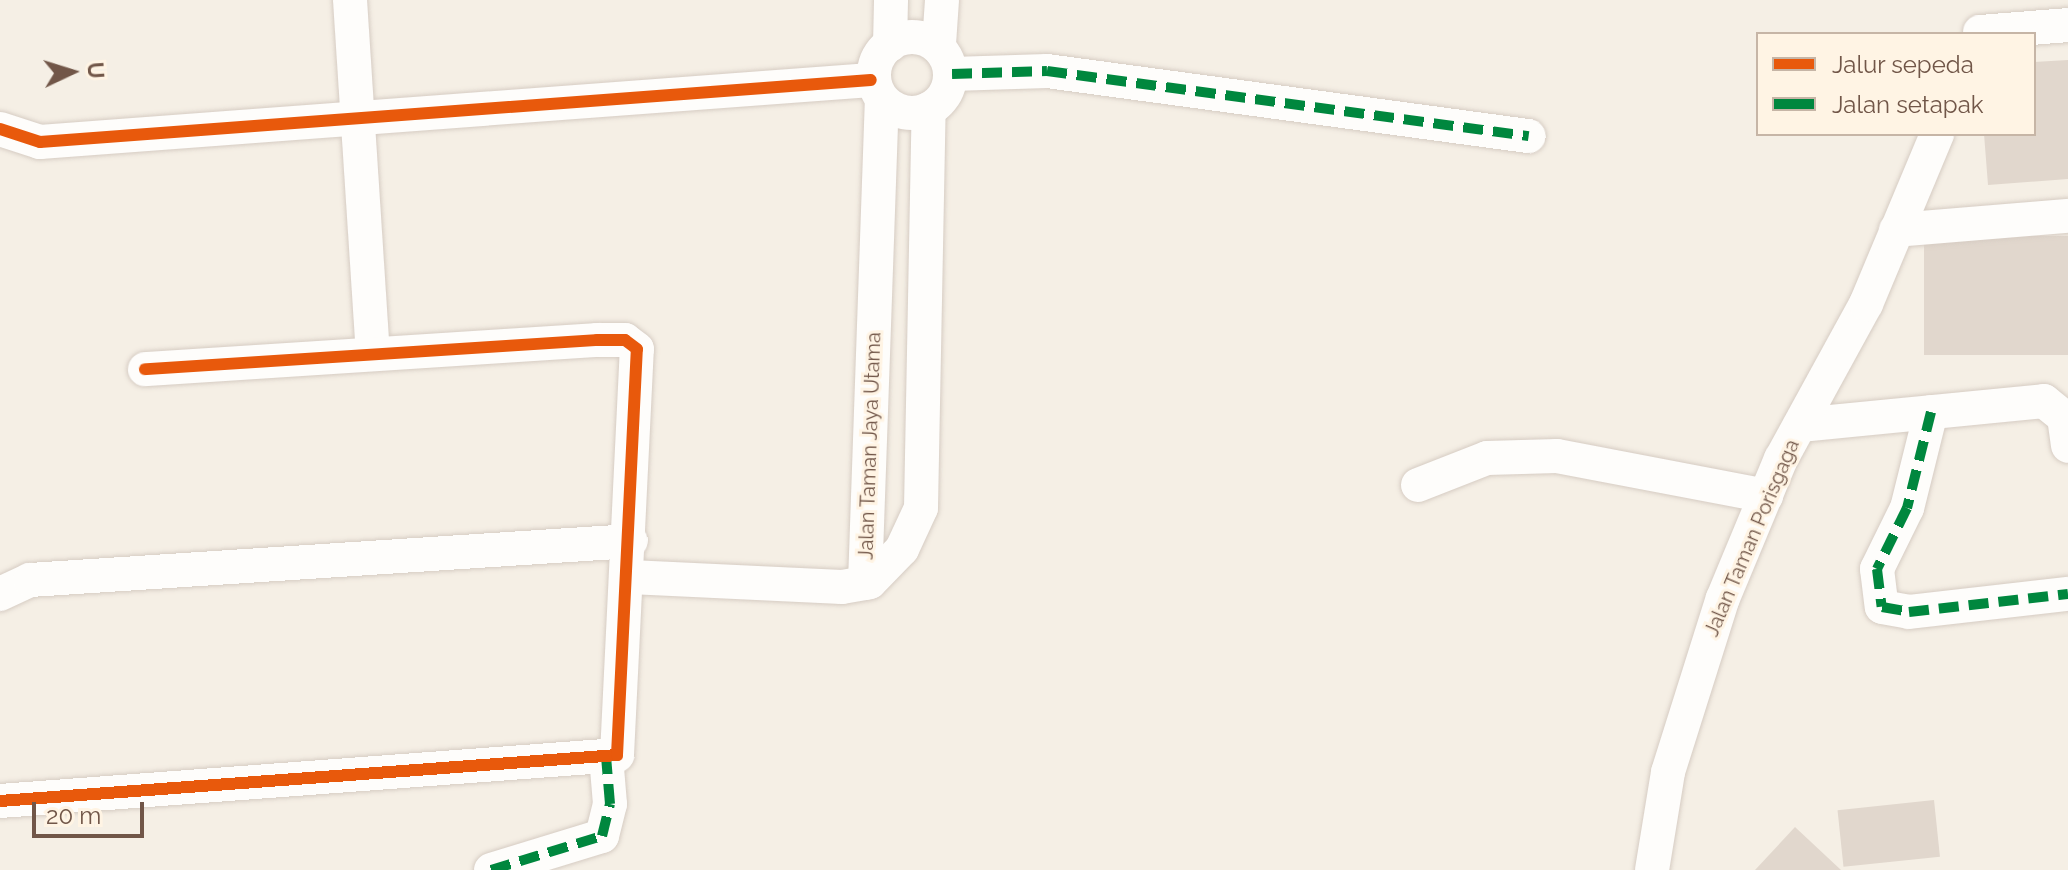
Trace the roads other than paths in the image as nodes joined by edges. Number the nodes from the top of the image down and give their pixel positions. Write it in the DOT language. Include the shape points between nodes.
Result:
graph roads {
  1 [pos="350,0"];
  2 [pos="891,0"];
  3 [pos="942,0"];
  4 [pos="1993,0"];
  5 [pos="2068,25"];
  6 [pos="1980,32"];
  7 [pos="1991,32"];
  8 [pos="890,45"];
  9 [pos="946,59"];
  10 [pos="876,91"];
  11 [pos="929,109"];
  12 [pos="357,116"];
  13 [pos="0,129"];
  14 [pos="1529,136"];
  15 [pos="1936,136"];
  16 [pos="2068,216"];
  17 [pos="1896,230"];
  18 [pos="373,351"];
  19 [pos="145,369"];
  20 [pos="1931,412"];
  21 [pos="1800,425"];
  22 [pos="2068,446"];
  23 [pos="1418,485"];
  24 [pos="1766,496"];
  25 [pos="631,541"];
  26 [pos="630,577"];
  27 [pos="865,583"];
  28 [pos="0,594"];
  29 [pos="2068,594"];
  30 [pos="606,756"];
  31 [pos="0,801"];
  32 [pos="491,870"];
  33 [pos="1652,870"];
  1 -- 12 [label="street"];
  2 -- 8 [label="street"];
  3 -- 9 [label="street"];
  4 -- 6 [label="street"];
  5 -- 7 [label="street"];
  8 -- 9 [label="street"];
  8 -- 10 [label="street"];
  9 -- 11 [label="street"];
  9 -- 14 [label="street"];
  10 -- 11 [label="street"];
  10 -- 12 [label="street"];
  10 -- 27 [label="street, Jalan Taman Jaya Utama"];
  11 -- 27 [label="street, Jalan Taman Jaya Utama" via="921,508 902,549"];
  12 -- 13 [label="street" via="40,142"];
  12 -- 18 [label="street"];
  15 -- 17 [label="street, Jalan Taman Porisgaga"];
  16 -- 17 [label="street"];
  17 -- 21 [label="street, Jalan Taman Porisgaga"];
  18 -- 19 [label="street"];
  18 -- 25 [label="street" via="611,340 637,349"];
  20 -- 21 [label="street"];
  20 -- 22 [label="street" via="2044,401 2064,417"];
  20 -- 29 [label="street" via="1907,508 1877,569 1882,607 1979,607"];
  21 -- 24 [label="street, Jalan Taman Porisgaga"];
  23 -- 24 [label="street" via="1487,458 1557,456"];
  24 -- 33 [label="street, Jalan Taman Porisgaga" via="1691,690"];
  25 -- 26 [label="street"];
  25 -- 28 [label="street" via="30,580"];
  26 -- 27 [label="street"];
  26 -- 30 [label="street" via="617,755"];
  30 -- 31 [label="street"];
  30 -- 32 [label="street" via="610,804 602,836"];
}
